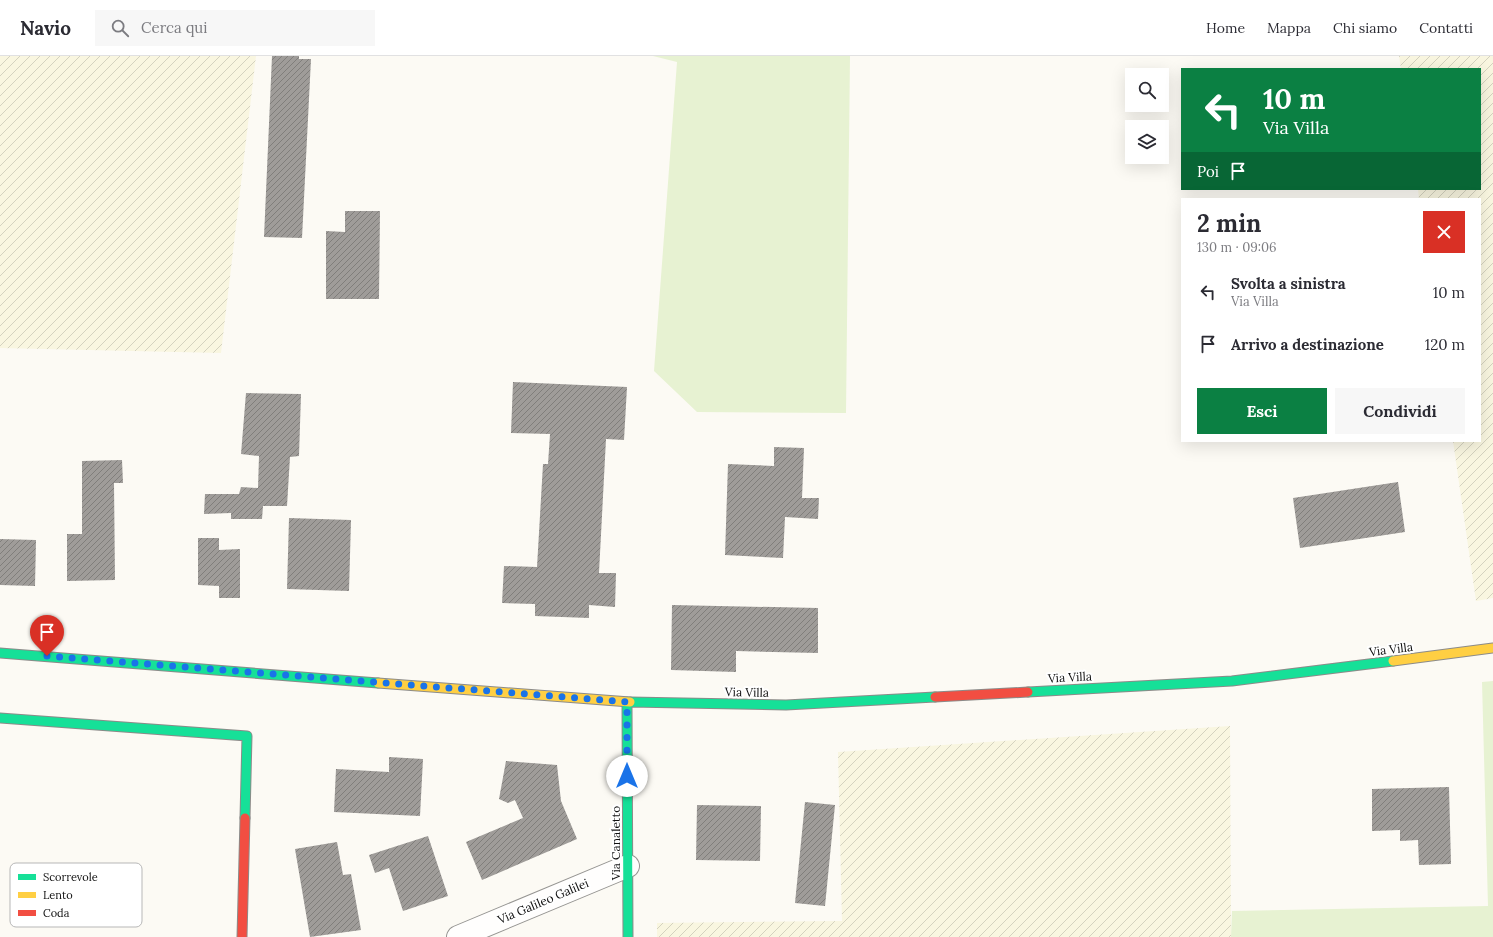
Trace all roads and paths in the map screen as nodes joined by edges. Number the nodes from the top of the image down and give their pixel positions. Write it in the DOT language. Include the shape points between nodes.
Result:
graph roads {
  1 [pos="1493,648"];
  2 [pos="0,653"];
  3 [pos="627,702"];
  4 [pos="0,718"];
  5 [pos="628,866"];
  6 [pos="242,937"];
  7 [pos="458,937"];
  8 [pos="628,937"];
  1 -- 3 [label="street, Via Villa" via="1232,681 786,704"];
  2 -- 3 [label="street, Via Villa"];
  3 -- 5 [label="street, Via Canaletto"];
  4 -- 6 [label="street" via="247,736"];
  5 -- 7 [label="street, Via Galileo Galilei"];
  5 -- 8 [label="street, Via Canaletto"];
}
